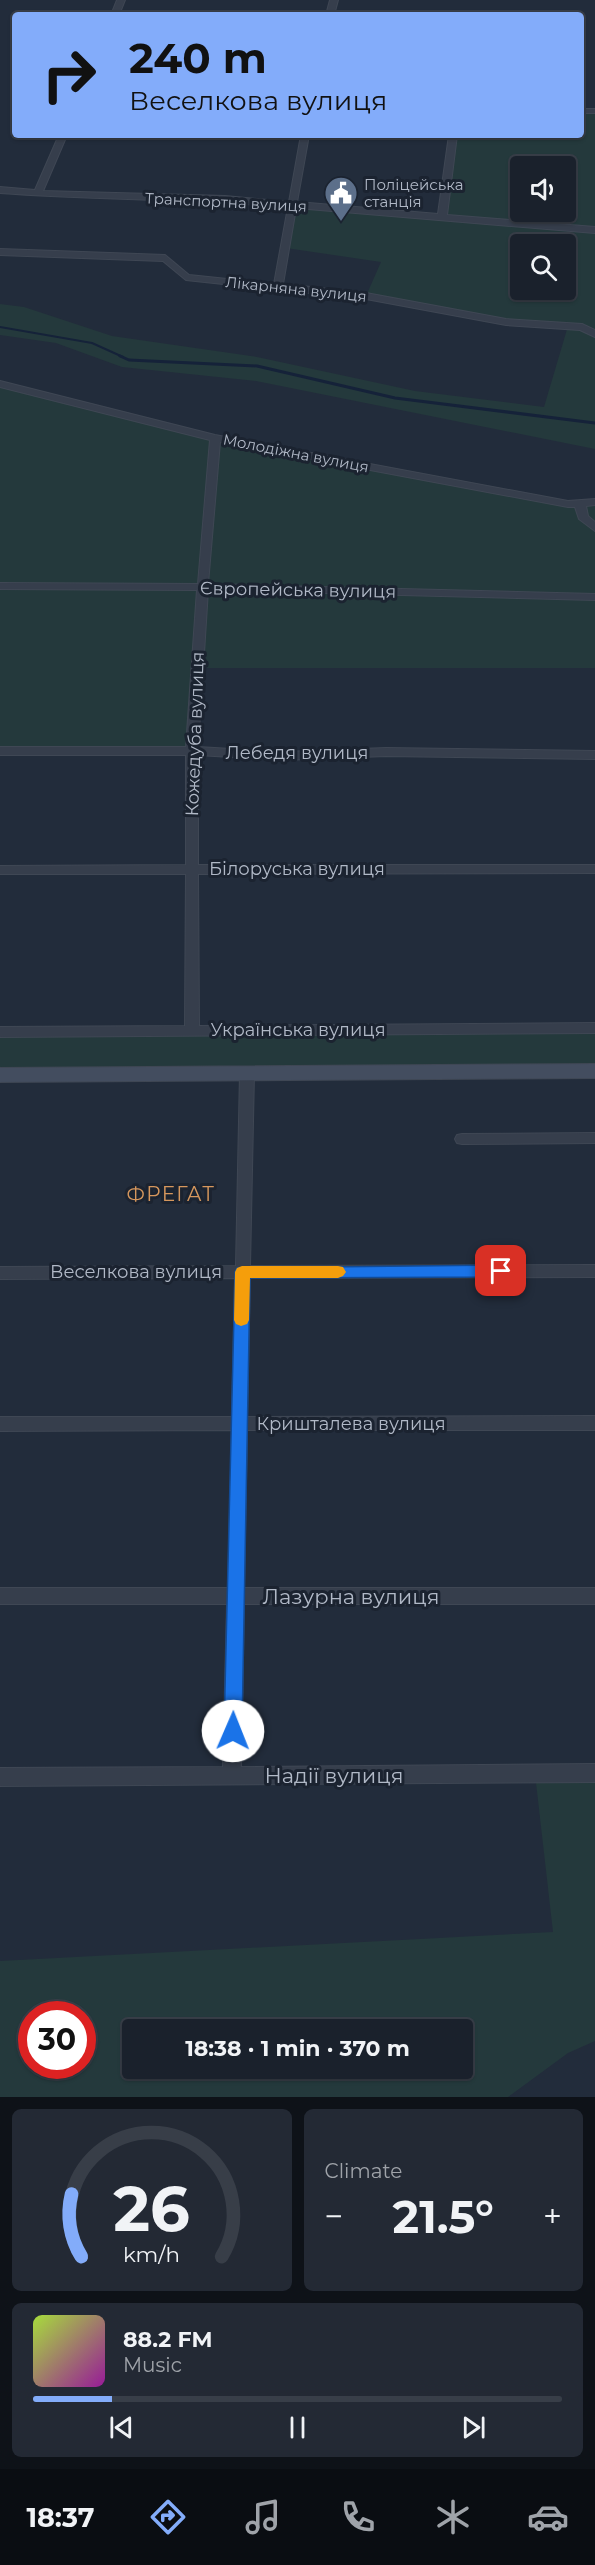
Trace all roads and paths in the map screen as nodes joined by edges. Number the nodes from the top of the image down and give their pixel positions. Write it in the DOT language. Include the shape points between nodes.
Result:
graph roads {
  1 [pos="62,138"];
  2 [pos="305,138"];
  3 [pos="453,138"];
  4 [pos="0,190"];
  5 [pos="38,192"];
  6 [pos="294,206"];
  7 [pos="442,218"];
  8 [pos="595,230"];
  9 [pos="0,252"];
  10 [pos="278,287"];
  11 [pos="595,334"];
  12 [pos="0,384"];
  13 [pos="215,438"];
  14 [pos="595,502"];
  15 [pos="580,504"];
  16 [pos="595,528"];
  17 [pos="0,586"];
  18 [pos="203,587"];
  19 [pos="595,597"];
  20 [pos="0,751"];
  21 [pos="192,751"];
  22 [pos="595,755"];
  23 [pos="595,869"];
  24 [pos="0,870"];
  25 [pos="192,870"];
  26 [pos="595,1028"];
  27 [pos="192,1030"];
  28 [pos="0,1032"];
  29 [pos="595,1071"];
  30 [pos="247,1074"];
  31 [pos="0,1075"];
  32 [pos="595,1138"];
  33 [pos="462,1139"];
  34 [pos="595,1271"];
  35 [pos="242,1272"];
  36 [pos="0,1273"];
  37 [pos="595,1423"];
  38 [pos="0,1424"];
  39 [pos="239,1424"];
  40 [pos="0,1596"];
  41 [pos="236,1596"];
  42 [pos="595,1596"];
  43 [pos="595,1773"];
  44 [pos="232,1775"];
  45 [pos="0,1777"];
  1 -- 5 [label="street"];
  2 -- 6 [label="street"];
  3 -- 7 [label="street"];
  4 -- 5 [label="street, Транспортна вулиця"];
  5 -- 6 [label="street, Транспортна вулиця" via="225,199"];
  6 -- 7 [label="street, Транспортна вулиця"];
  6 -- 10 [label="street"];
  7 -- 8 [label="street, Транспортна вулиця"];
  9 -- 10 [label="street, Лікарняна вулиця" via="165,258 186,277"];
  10 -- 11 [label="street, Лікарняна вулиця" via="366,297 506,322 575,326"];
  12 -- 13 [label="street, Молодіжна вулиця"];
  13 -- 15 [label="street, Молодіжна вулиця"];
  13 -- 18 [label="street, Кожедуба вулиця"];
  14 -- 15 [label="street, Молодіжна вулиця"];
  15 -- 16 [label="street" via="584,517"];
  17 -- 18 [label="street, Європейська вулиця"];
  18 -- 19 [label="street, Європейська вулиця"];
  18 -- 21 [label="street, Кожедуба вулиця"];
  20 -- 21 [label="street, Лебедя вулиця"];
  21 -- 22 [label="street, Лебедя вулиця" via="283,756 386,752"];
  21 -- 25 [label="street, Кожедуба вулиця"];
  23 -- 25 [label="street, Білоруська вулиця"];
  24 -- 25 [label="street, Білоруська вулиця"];
  25 -- 27 [label="street, Кожедуба вулиця"];
  26 -- 27 [label="street, Українська вулиця"];
  27 -- 28 [label="street, Українська вулиця"];
  29 -- 30 [label="street"];
  30 -- 31 [label="street"];
  30 -- 35 [label="street"];
  32 -- 33 [label="street"];
  34 -- 35 [label="street, Веселкова вулиця"];
  35 -- 36 [label="street, Веселкова вулиця"];
  35 -- 39 [label="street"];
  37 -- 39 [label="street, Кришталева вулиця"];
  38 -- 39 [label="street, Кришталева вулиця"];
  39 -- 41 [label="street"];
  40 -- 41 [label="street, Лазурна вулиця"];
  41 -- 42 [label="street, Лазурна вулиця"];
  41 -- 44 [label="street"];
  43 -- 44 [label="street, Надії вулиця"];
  44 -- 45 [label="street, Надії вулиця"];
}
